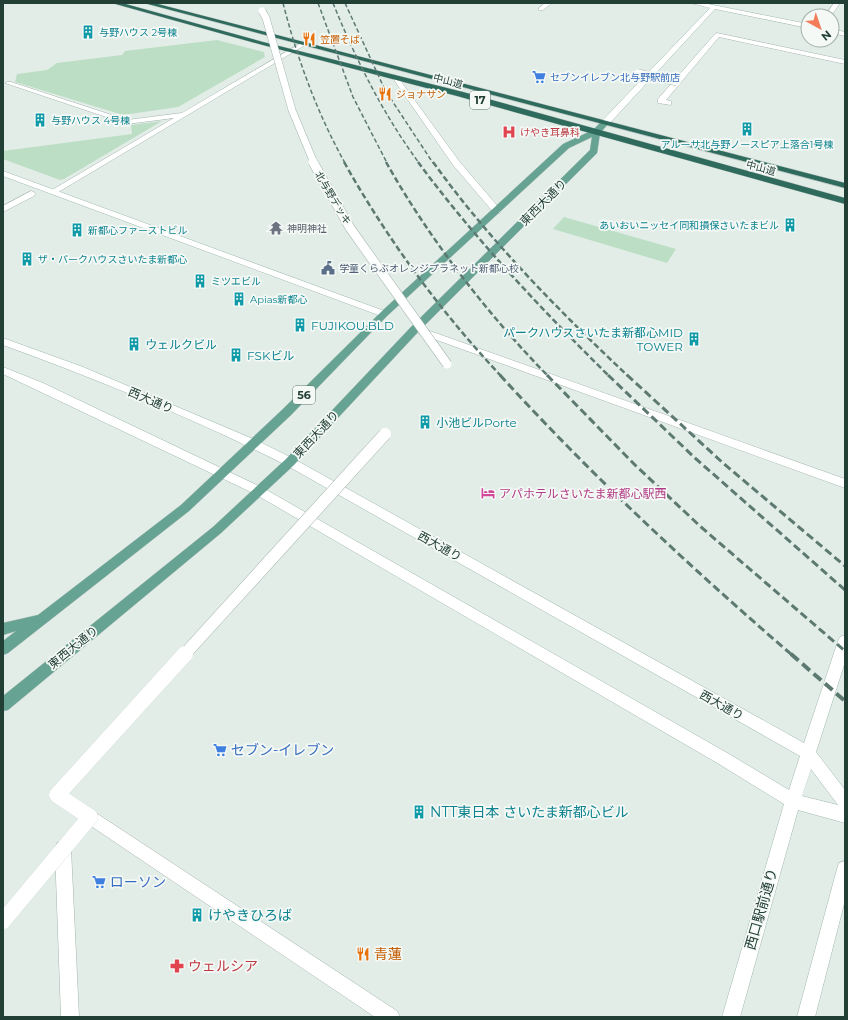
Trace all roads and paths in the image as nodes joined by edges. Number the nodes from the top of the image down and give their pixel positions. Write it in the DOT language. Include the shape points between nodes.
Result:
graph roads {
  1 [pos="115,3"];
  2 [pos="147,3"];
  3 [pos="549,3"];
  4 [pos="694,3"];
  5 [pos="714,7"];
  6 [pos="541,9"];
  7 [pos="262,11"];
  8 [pos="800,24"];
  9 [pos="303,44"];
  10 [pos="292,50"];
  11 [pos="845,62"];
  12 [pos="638,73"];
  13 [pos="396,77"];
  14 [pos="677,82"];
  15 [pos="9,83"];
  16 [pos="668,103"];
  17 [pos="185,114"];
  18 [pos="605,124"];
  19 [pos="596,132"];
  20 [pos="3,173"];
  21 [pos="845,186"];
  22 [pos="55,192"];
  23 [pos="31,194"];
  24 [pos="845,201"];
  25 [pos="3,209"];
  26 [pos="497,211"];
  27 [pos="384,314"];
  28 [pos="415,329"];
  29 [pos="3,341"];
  30 [pos="447,364"];
  31 [pos="3,370"];
  32 [pos="385,434"];
  33 [pos="254,444"];
  34 [pos="290,462"];
  35 [pos="224,473"];
  36 [pos="845,484"];
  37 [pos="259,491"];
  38 [pos="42,619"];
  39 [pos="3,629"];
  40 [pos="845,641"];
  41 [pos="3,649"];
  42 [pos="38,676"];
  43 [pos="3,705"];
  44 [pos="3,715"];
  45 [pos="808,753"];
  46 [pos="793,801"];
  47 [pos="845,802"];
  48 [pos="845,816"];
  49 [pos="90,817"];
  50 [pos="63,849"];
  51 [pos="845,869"];
  52 [pos="3,921"];
  53 [pos="70,1017"];
  54 [pos="391,1017"];
  55 [pos="731,1017"];
  56 [pos="806,1017"];
  1 -- 10 [label="highway, 中山道 / 17"];
  2 -- 9 [label="highway, 中山道 / 17"];
  3 -- 6 [label="street"];
  4 -- 5 [label="street"];
  5 -- 8 [label="street"];
  5 -- 18 [label="street"];
  7 -- 30 [label="street, 北与野デッキ, bridge" via="292,110 316,169 350,228"];
  9 -- 10 [label="street"];
  9 -- 18 [label="highway, 中山道 / 17"];
  10 -- 13 [label="highway, 中山道 / 17"];
  10 -- 17 [label="street"];
  11 -- 14 [label="street" via="717,35"];
  12 -- 14 [label="street, bridge"];
  13 -- 19 [label="highway, 中山道 / 17"];
  13 -- 26 [label="street" via="456,163"];
  14 -- 16 [label="street" via="661,101"];
  15 -- 17 [label="street" via="127,122"];
  17 -- 22 [label="street"];
  18 -- 19 [label="main road, 東西大通り / 56"];
  18 -- 21 [label="highway, 中山道 / 17"];
  19 -- 24 [label="highway, 中山道 / 17"];
  19 -- 26 [label="main road, 東西大通り / 56" via="566,146"];
  19 -- 28 [label="main road, 東西大通り" via="594,151"];
  20 -- 22 [label="street"];
  22 -- 27 [label="street"];
  23 -- 25 [label="street"];
  26 -- 27 [label="main road, 東西大通り / 56"];
  27 -- 33 [label="main road, 東西大通り / 56"];
  28 -- 34 [label="main road, 東西大通り"];
  28 -- 36 [label="street"];
  29 -- 33 [label="street, 西大通り" via="79,369"];
  31 -- 35 [label="street"];
  32 -- 49 [label="street, bridge" via="57,795"];
  33 -- 34 [label="street, 西大通り"];
  33 -- 35 [label="main road, 東西大通り / 56"];
  34 -- 37 [label="main road, 東西大通り"];
  34 -- 45 [label="street, 西大通り"];
  35 -- 37 [label="street"];
  35 -- 38 [label="main road, 東西大通り / 56" via="185,508"];
  37 -- 42 [label="main road, 東西大通り" via="216,530"];
  37 -- 46 [label="street"];
  38 -- 39 [label="main road"];
  38 -- 41 [label="main road, 東西大通り / 56"];
  40 -- 45 [label="street, 西口駅前通り"];
  42 -- 43 [label="main road, 東西大通り"];
  42 -- 44 [label="main road"];
  45 -- 46 [label="street, 西口駅前通り"];
  45 -- 47 [label="street, 西大通り"];
  46 -- 48 [label="street"];
  46 -- 55 [label="street, 西口駅前通り"];
  49 -- 50 [label="street, bridge"];
  49 -- 54 [label="street"];
  50 -- 52 [label="street, bridge"];
  50 -- 53 [label="street"];
  51 -- 56 [label="street"];
}
